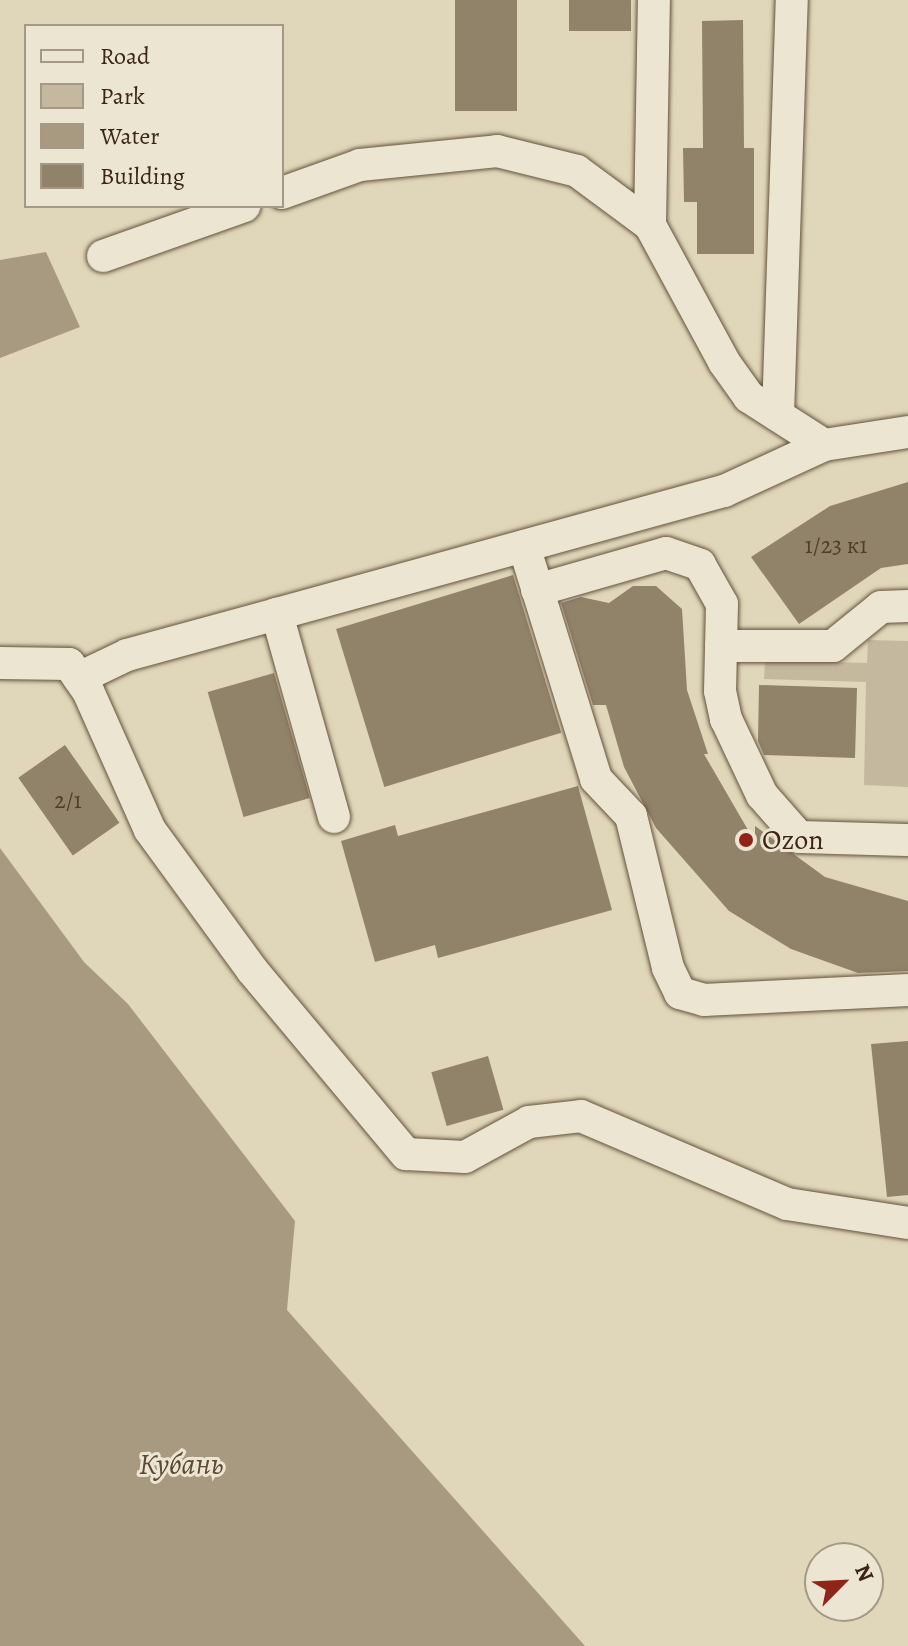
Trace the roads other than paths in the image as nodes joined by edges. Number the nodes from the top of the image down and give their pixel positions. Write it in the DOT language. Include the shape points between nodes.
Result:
graph roads {
  1 [pos="654,0"];
  2 [pos="792,0"];
  3 [pos="284,192"];
  4 [pos="238,208"];
  5 [pos="650,225"];
  6 [pos="103,256"];
  7 [pos="778,415"];
  8 [pos="908,432"];
  9 [pos="824,445"];
  10 [pos="524,546"];
  11 [pos="537,590"];
  12 [pos="908,606"];
  13 [pos="277,614"];
  14 [pos="721,646"];
  15 [pos="0,663"];
  16 [pos="79,678"];
  17 [pos="334,817"];
  18 [pos="908,840"];
  19 [pos="908,990"];
  20 [pos="908,1223"];
  1 -- 5 [label="lane"];
  2 -- 7 [label="lane"];
  3 -- 5 [label="lane" via="360,165 497,151 577,171"];
  4 -- 6 [label="lane"];
  5 -- 7 [label="lane" via="724,362 749,397"];
  7 -- 9 [label="lane"];
  8 -- 9 [label="lane"];
  9 -- 10 [label="lane" via="668,520"];
  10 -- 11 [label="lane"];
  10 -- 13 [label="lane"];
  11 -- 14 [label="lane" via="678,554 700,565 718,589"];
  11 -- 19 [label="lane" via="596,779 631,816 668,968 680,993 704,1000"];
  12 -- 14 [label="lane" via="881,607 833,646"];
  13 -- 16 [label="lane" via="127,655"];
  13 -- 17 [label="lane"];
  14 -- 18 [label="lane" via="720,691 735,745 762,795 789,827 799,837"];
  15 -- 16 [label="lane" via="69,664"];
  16 -- 20 [label="lane" via="150,830 252,970 406,1154 465,1157 529,1122 581,1116 787,1204"];
}
